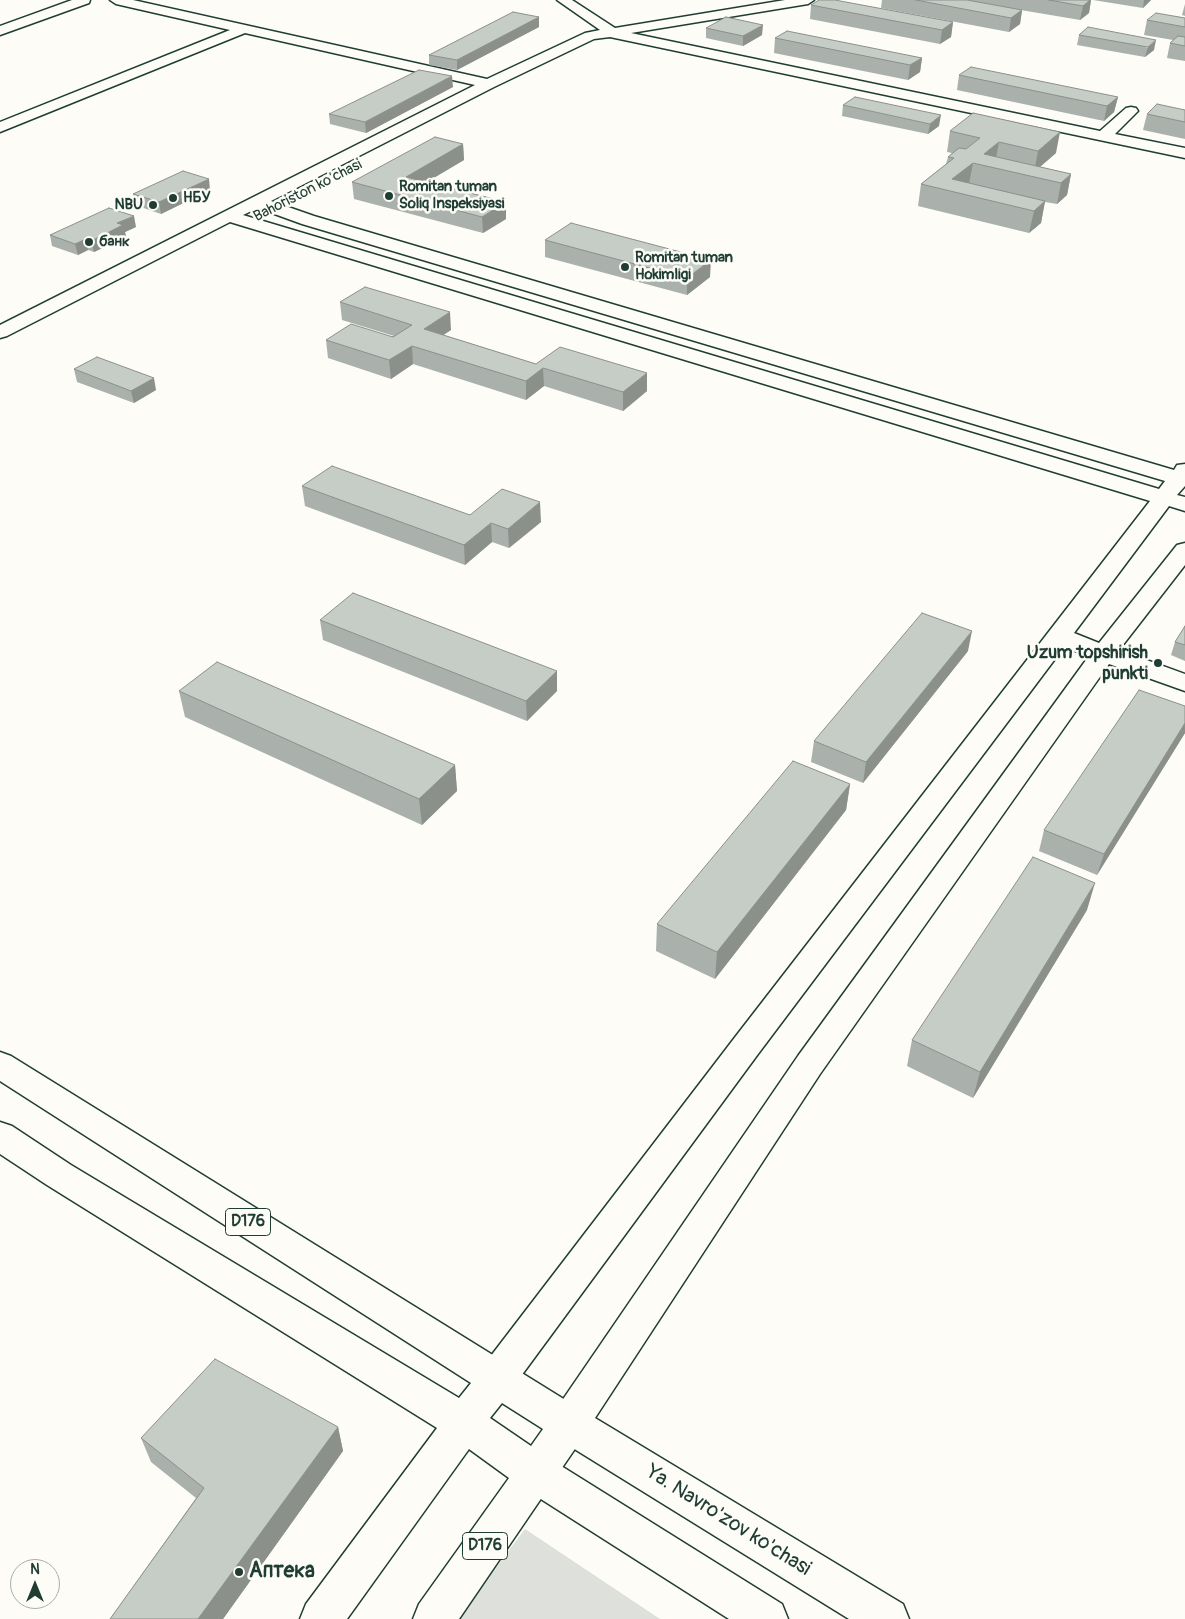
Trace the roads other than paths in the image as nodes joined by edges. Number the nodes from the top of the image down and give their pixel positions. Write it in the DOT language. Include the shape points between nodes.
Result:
graph roads {
  1 [pos="84,0"];
  2 [pos="116,0"];
  3 [pos="563,0"];
  4 [pos="808,0"];
  5 [pos="243,29"];
  6 [pos="0,31"];
  7 [pos="615,34"];
  8 [pos="489,84"];
  9 [pos="1131,111"];
  10 [pos="0,127"];
  11 [pos="1103,136"];
  12 [pos="1185,153"];
  13 [pos="266,205"];
  14 [pos="228,216"];
  15 [pos="247,222"];
  16 [pos="0,332"];
  17 [pos="0,348"];
  18 [pos="1180,486"];
  19 [pos="1185,550"];
  20 [pos="1058,636"];
  21 [pos="1104,653"];
  22 [pos="1185,684"];
  23 [pos="0,1065"];
  24 [pos="0,1136"];
  25 [pos="496,1378"];
  26 [pos="463,1422"];
  27 [pos="569,1424"];
  28 [pos="536,1473"];
  29 [pos="321,1619"];
  30 [pos="434,1619"];
  31 [pos="767,1619"];
  32 [pos="888,1619"];
  1 -- 6 [label="street"];
  2 -- 5 [label="street"];
  3 -- 7 [label="street"];
  4 -- 7 [label="street, Bahoriston ko‘chasi"];
  5 -- 8 [label="street"];
  5 -- 10 [label="street"];
  7 -- 8 [label="street, Bahoriston ko‘chasi" via="590,36"];
  7 -- 11 [label="street"];
  7 -- 13 [label="street, Bahoriston ko‘chasi"];
  8 -- 13 [label="street, Bahoriston ko‘chasi"];
  9 -- 11 [label="street"];
  11 -- 12 [label="street"];
  13 -- 14 [label="street, Bahoriston ko‘chasi"];
  13 -- 15 [label="street, Bahoriston ko‘chasi"];
  13 -- 18 [label="street"];
  14 -- 15 [label="street"];
  14 -- 16 [label="street, Bahoriston ko‘chasi"];
  15 -- 17 [label="street, Bahoriston ko‘chasi"];
  15 -- 18 [label="street"];
  18 -- 20 [label="street"];
  19 -- 21 [label="street"];
  20 -- 21 [label="street"];
  20 -- 25 [label="street"];
  21 -- 22 [label="street"];
  21 -- 27 [label="street" via="808,1065"];
  23 -- 25 [label="street, D176"];
  24 -- 26 [label="street"];
  25 -- 26 [label="street"];
  25 -- 27 [label="street, D176"];
  26 -- 28 [label="street"];
  26 -- 29 [label="street"];
  27 -- 28 [label="street, D176"];
  27 -- 32 [label="street, Ya. Navro'zov ko'chasi"];
  28 -- 30 [label="street, D176"];
  28 -- 31 [label="street"];
}
